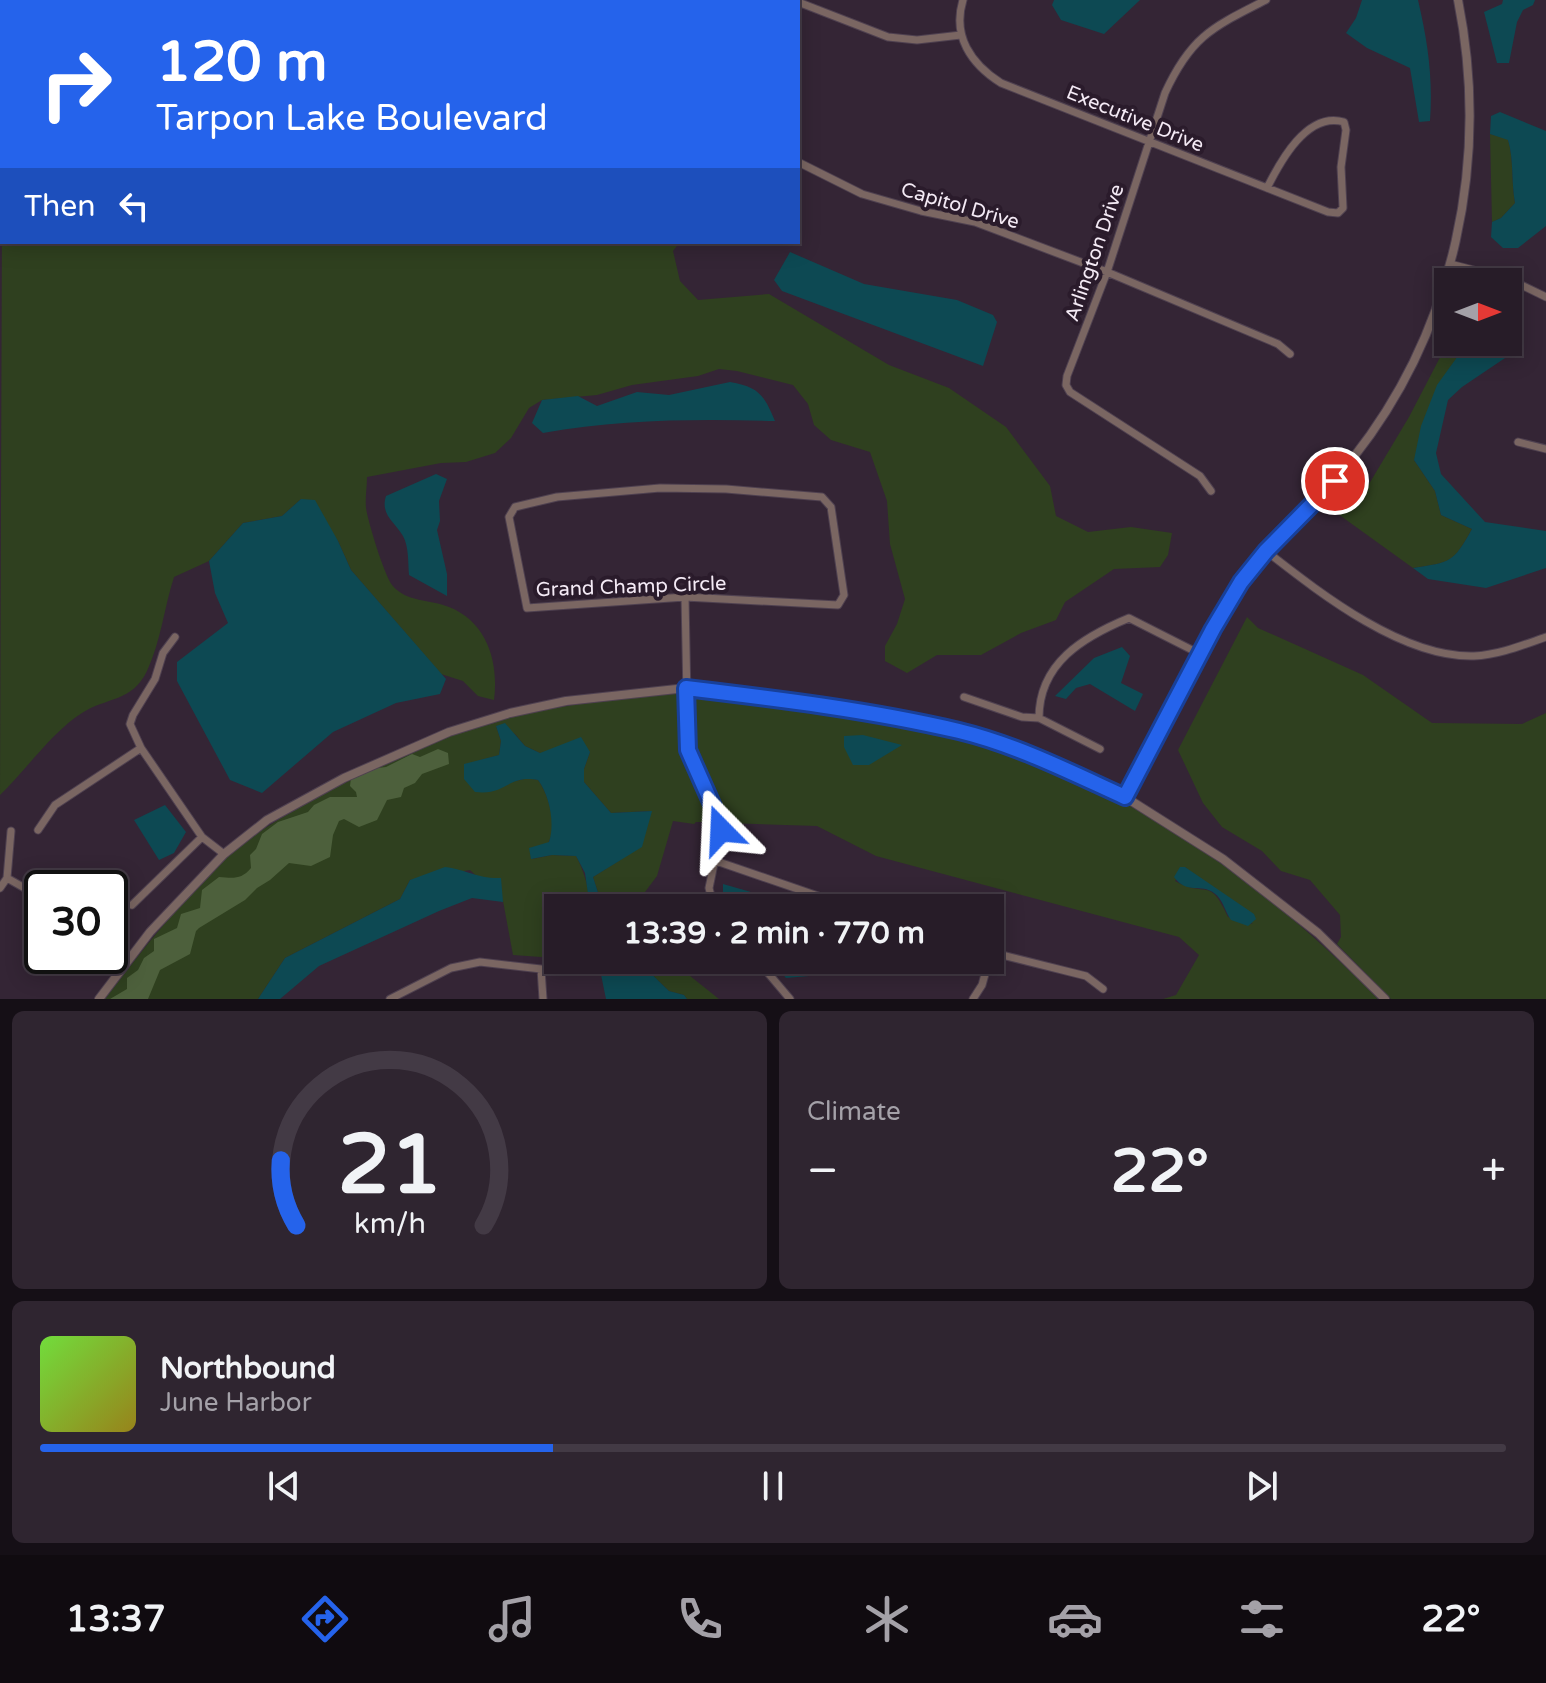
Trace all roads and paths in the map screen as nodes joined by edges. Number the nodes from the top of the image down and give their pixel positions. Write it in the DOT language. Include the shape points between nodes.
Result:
graph roads {
  1 [pos="963,0"];
  2 [pos="1266,0"];
  3 [pos="1458,0"];
  4 [pos="800,3"];
  5 [pos="961,35"];
  6 [pos="1149,143"];
  7 [pos="800,163"];
  8 [pos="1267,188"];
  9 [pos="1450,264"];
  10 [pos="1107,272"];
  11 [pos="1546,297"];
  12 [pos="1290,354"];
  13 [pos="1518,442"];
  14 [pos="1546,449"];
  15 [pos="1211,491"];
  16 [pos="1266,551"];
  17 [pos="685,597"];
  18 [pos="175,637"];
  19 [pos="1546,637"];
  20 [pos="1200,654"];
  21 [pos="686,688"];
  22 [pos="964,697"];
  23 [pos="1039,718"];
  24 [pos="141,748"];
  25 [pos="1100,749"];
  26 [pos="1125,797"];
  27 [pos="38,830"];
  28 [pos="11,831"];
  29 [pos="202,837"];
  30 [pos="224,854"];
  31 [pos="716,861"];
  32 [pos="7,878"];
  33 [pos="0,888"];
  34 [pos="24,888"];
  35 [pos="710,894"];
  36 [pos="812,894"];
  37 [pos="132,905"];
  38 [pos="1004,958"];
  39 [pos="769,974"];
  40 [pos="985,974"];
  41 [pos="1103,989"];
  42 [pos="99,999"];
  43 [pos="390,999"];
  44 [pos="543,999"];
  45 [pos="790,999"];
  46 [pos="973,999"];
  47 [pos="1385,999"];
  1 -- 5 [label="street"];
  2 -- 6 [label="street, Arlington Drive" via="1207,32 1187,51 1165,93"];
  3 -- 9 [label="street" via="1469,63 1471,131 1464,204"];
  4 -- 5 [label="street" via="888,37"];
  5 -- 6 [label="street, Executive Drive" via="978,67 1001,83"];
  6 -- 8 [label="street, Executive Drive"];
  6 -- 10 [label="street, Arlington Drive"];
  7 -- 10 [label="street, Capitol Drive" via="862,194 975,222"];
  8 -- 8 [label="street, Executive Drive" via="1291,146 1317,126 1344,122 1344,200 1338,213"];
  9 -- 11 [label="street" via="1509,279"];
  9 -- 16 [label="street" via="1423,341 1378,422 1335,481"];
  10 -- 12 [label="street, Capitol Drive" via="1278,344"];
  10 -- 15 [label="street, Arlington Drive" via="1066,385 1200,476"];
  13 -- 14 [label="street"];
  16 -- 19 [label="street" via="1319,592 1385,632 1440,652 1473,656"];
  16 -- 20 [label="street" via="1226,605"];
  17 -- 17 [label="street, Grand Champ Circle" via="527,608 509,517 515,507 557,497 660,488 822,497 831,507 844,595 838,605"];
  17 -- 21 [label="street"];
  18 -- 24 [label="street" via="130,724"];
  20 -- 23 [label="street" via="1129,618 1066,654 1050,672"];
  20 -- 26 [label="street"];
  21 -- 26 [label="street" via="822,704 962,732"];
  21 -- 30 [label="street" via="566,701 449,732 318,792 267,820"];
  21 -- 31 [label="street" via="688,750 721,830"];
  22 -- 23 [label="street"];
  23 -- 25 [label="street"];
  24 -- 27 [label="street" via="55,805"];
  24 -- 29 [label="street"];
  26 -- 47 [label="street" via="1284,905"];
  28 -- 32 [label="street"];
  29 -- 30 [label="street"];
  29 -- 37 [label="street"];
  30 -- 42 [label="street" via="150,932"];
  31 -- 35 [label="street"];
  31 -- 36 [label="street"];
  32 -- 33 [label="street"];
  32 -- 34 [label="street"];
  38 -- 41 [label="street" via="1086,976"];
  39 -- 45 [label="street"];
  40 -- 46 [label="street"];
  43 -- 44 [label="street" via="451,968 480,962 541,969"];
}
